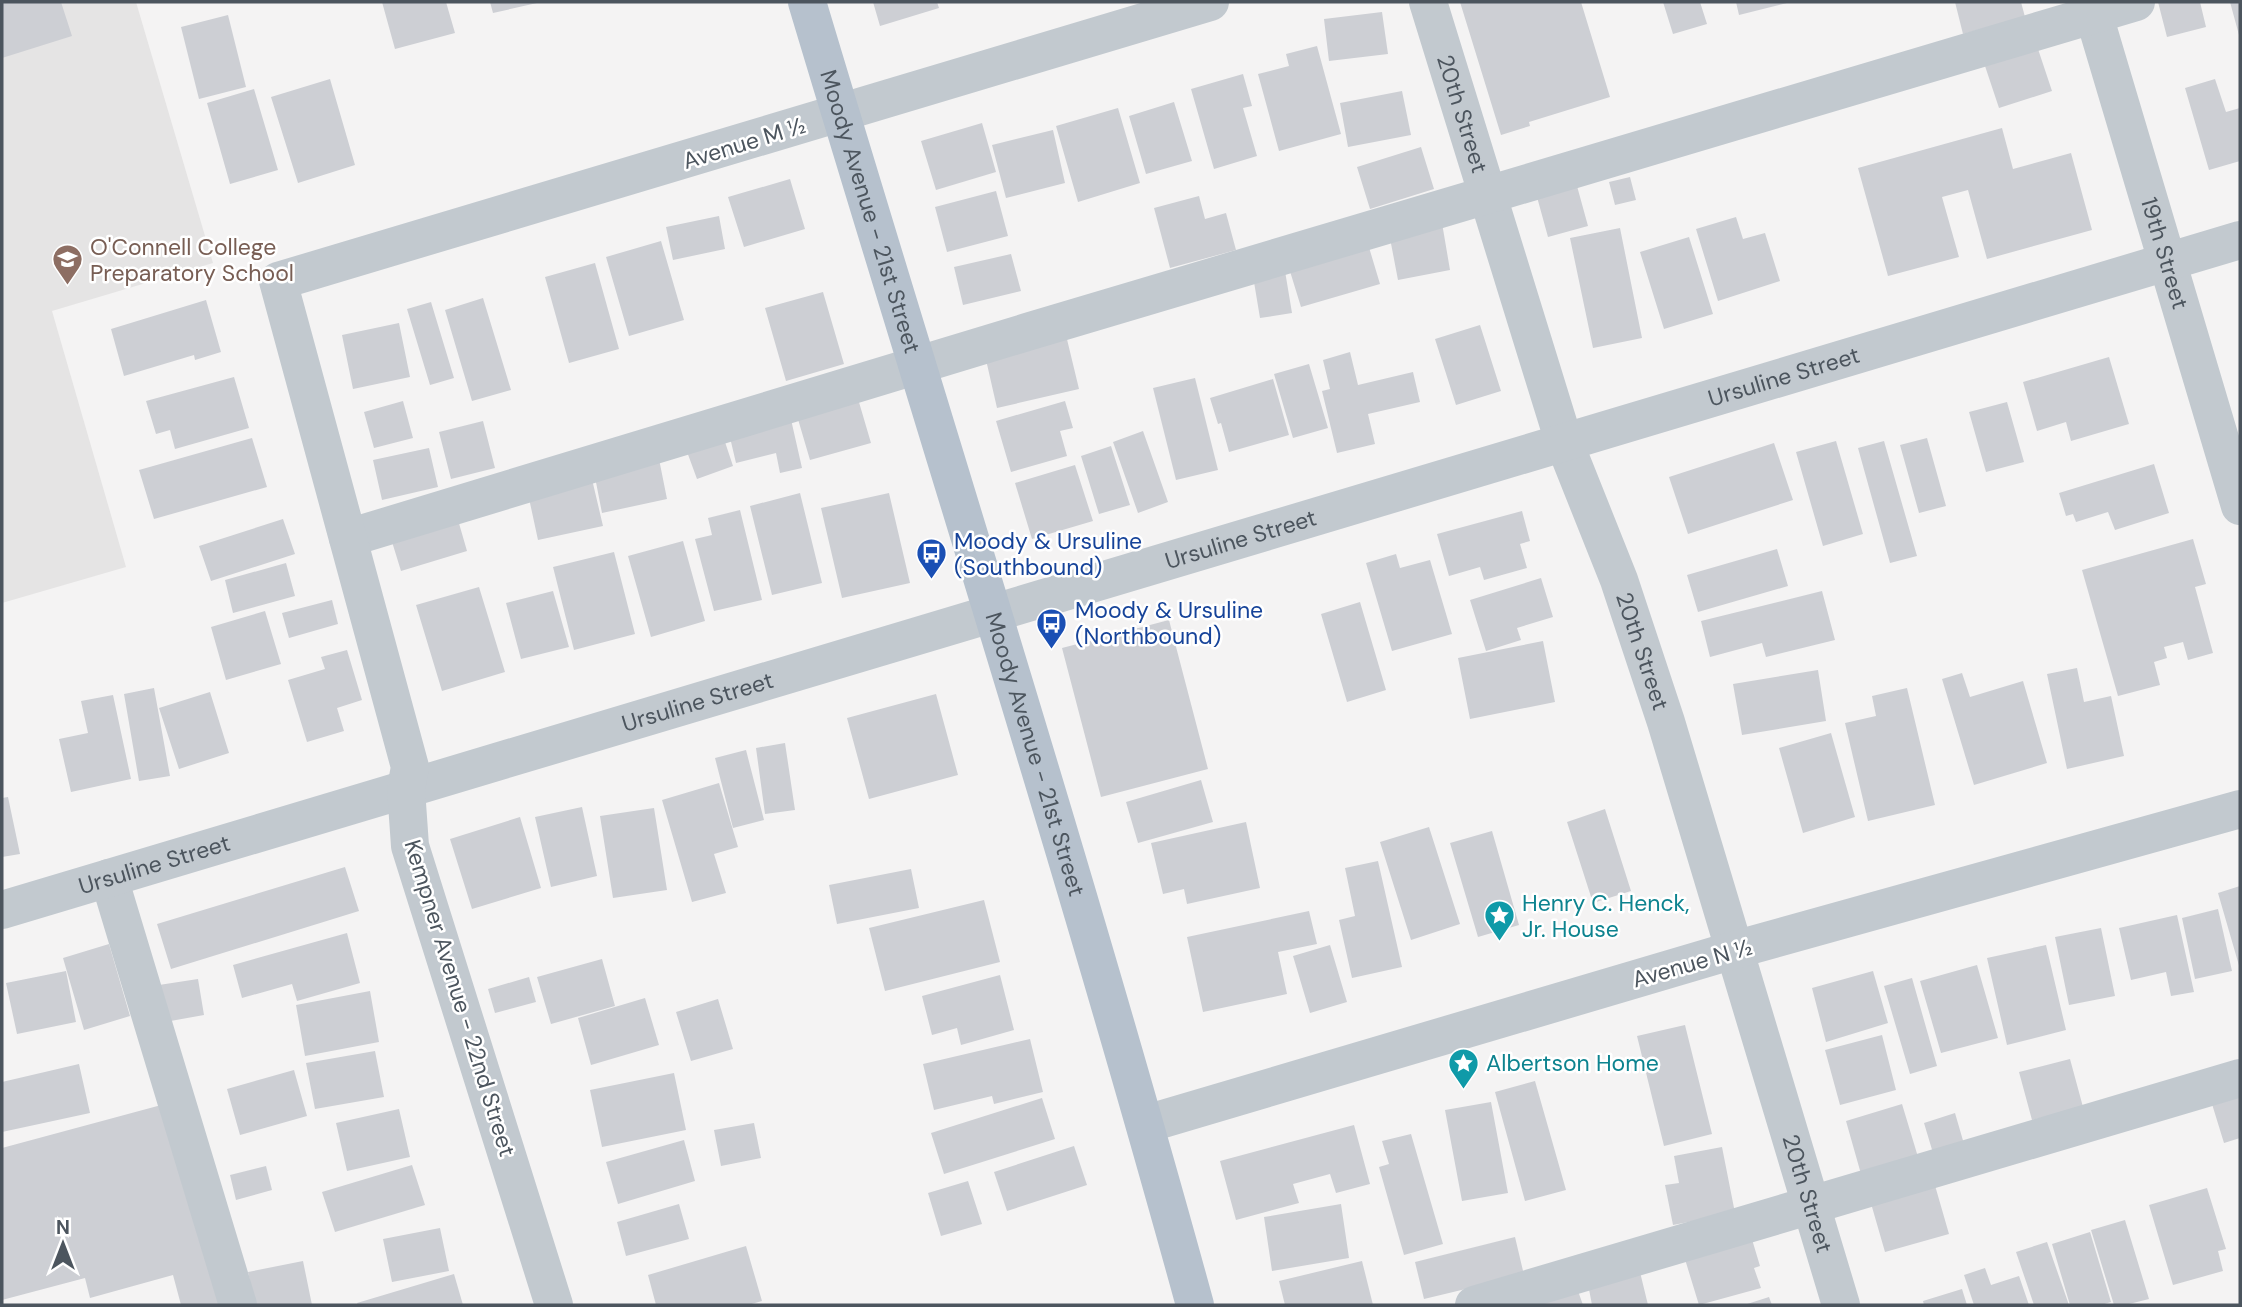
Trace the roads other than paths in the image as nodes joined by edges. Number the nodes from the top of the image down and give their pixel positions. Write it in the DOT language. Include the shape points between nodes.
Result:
graph roads {
  1 [pos="807,2"];
  2 [pos="1210,2"];
  3 [pos="1428,2"];
  4 [pos="2136,2"];
  5 [pos="2092,8"];
  6 [pos="841,114"];
  7 [pos="1487,195"];
  8 [pos="2240,240"];
  9 [pos="2167,262"];
  10 [pos="278,281"];
  11 [pos="917,365"];
  12 [pos="1564,442"];
  13 [pos="2240,506"];
  14 [pos="348,538"];
  15 [pos="993,613"];
  16 [pos="406,789"];
  17 [pos="2240,809"];
  18 [pos="109,878"];
  19 [pos="2,910"];
  20 [pos="1734,950"];
  21 [pos="2240,1078"];
  22 [pos="1146,1124"];
  23 [pos="1812,1206"];
  24 [pos="238,1305"];
  25 [pos="554,1305"];
  26 [pos="1195,1305"];
  27 [pos="1474,1305"];
  28 [pos="1842,1305"];
  1 -- 6 [label="main road, Moody Avenue - 21st Street"];
  2 -- 6 [label="street, Avenue M ½"];
  3 -- 7 [label="street, 20th Street"];
  4 -- 5 [label="street"];
  5 -- 7 [label="street"];
  5 -- 9 [label="street, 19th Street"];
  6 -- 10 [label="street, Avenue M ½"];
  6 -- 11 [label="main road, Moody Avenue - 21st Street"];
  7 -- 11 [label="street"];
  7 -- 12 [label="street, 20th Street"];
  8 -- 9 [label="street, Ursuline Street"];
  9 -- 12 [label="street, Ursuline Street"];
  9 -- 13 [label="street, 19th Street"];
  10 -- 14 [label="street, Kempner Avenue - 22nd Street"];
  11 -- 14 [label="street"];
  11 -- 15 [label="main road, Moody Avenue - 21st Street"];
  12 -- 15 [label="street, Ursuline Street"];
  12 -- 20 [label="street, 20th Street" via="1619,580"];
  14 -- 16 [label="street, Kempner Avenue - 22nd Street" via="410,768"];
  15 -- 16 [label="street, Ursuline Street"];
  15 -- 22 [label="main road, Moody Avenue - 21st Street"];
  16 -- 18 [label="street, Ursuline Street"];
  16 -- 25 [label="street, Kempner Avenue - 22nd Street" via="410,846"];
  17 -- 20 [label="street, Avenue N ½"];
  18 -- 19 [label="street, Ursuline Street"];
  18 -- 24 [label="street"];
  20 -- 22 [label="street, Avenue N ½"];
  20 -- 23 [label="street, 20th Street"];
  21 -- 23 [label="street"];
  22 -- 26 [label="main road, Moody Avenue - 21st Street"];
  23 -- 27 [label="street"];
  23 -- 28 [label="street, 20th Street"];
}
